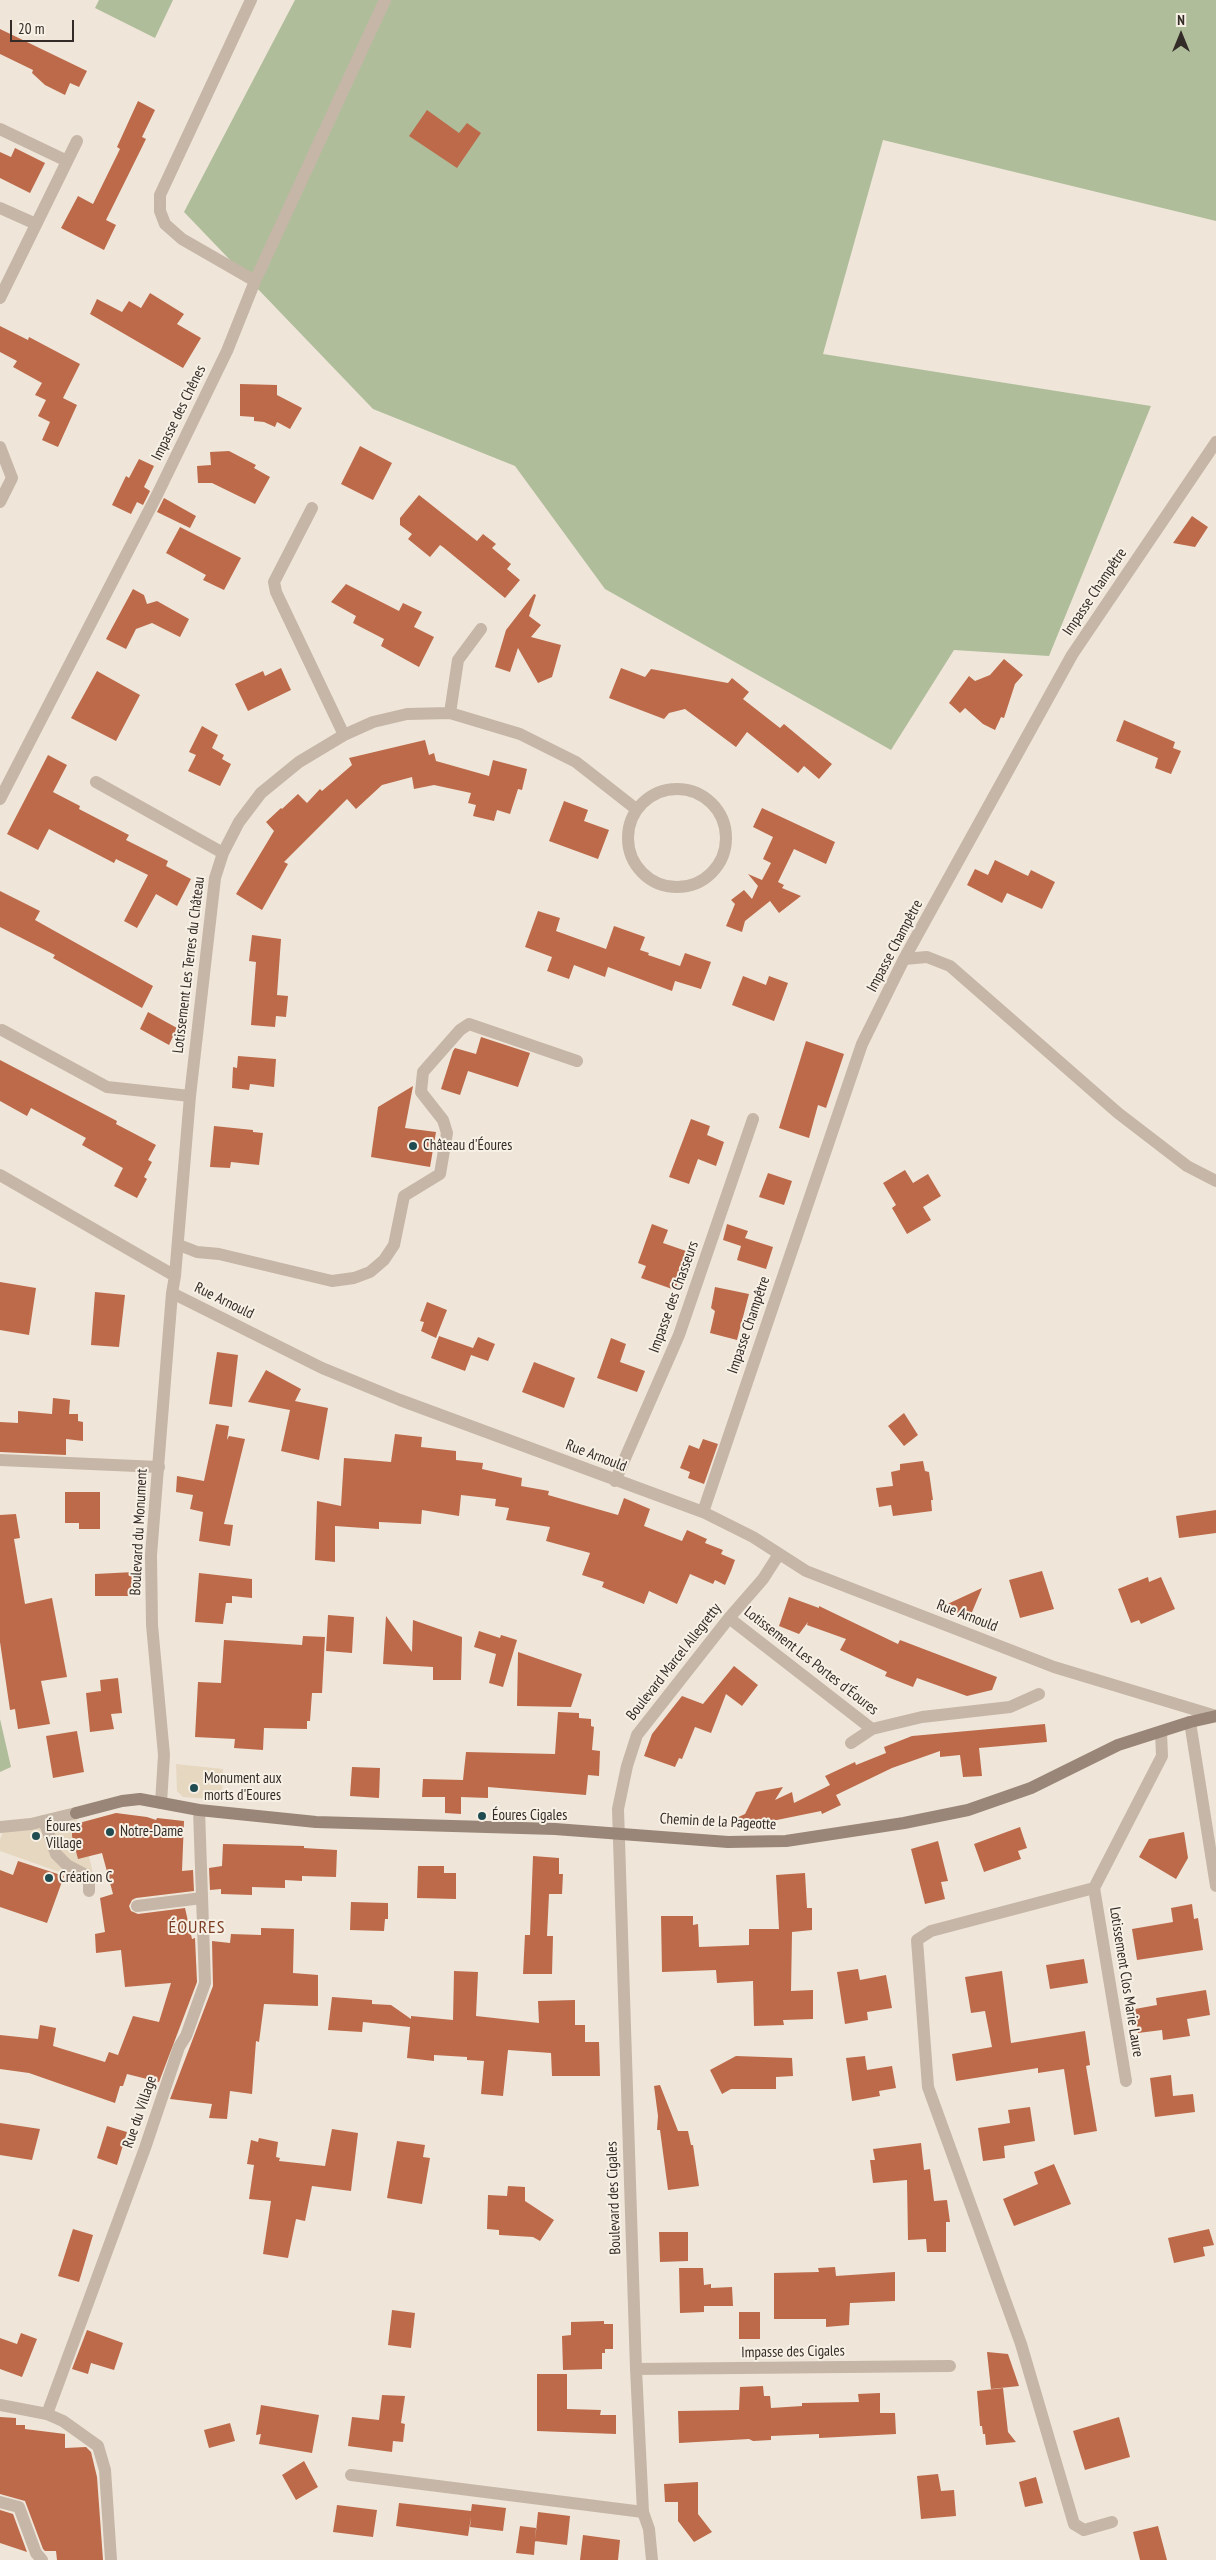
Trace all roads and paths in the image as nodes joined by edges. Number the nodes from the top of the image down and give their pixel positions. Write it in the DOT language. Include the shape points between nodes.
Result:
graph roads {
  1 [pos="251,0"];
  2 [pos="385,0"];
  3 [pos="0,129"];
  4 [pos="77,140"];
  5 [pos="67,161"];
  6 [pos="0,208"];
  7 [pos="36,224"];
  8 [pos="256,281"];
  9 [pos="0,298"];
  10 [pos="1216,442"];
  11 [pos="0,447"];
  12 [pos="0,502"];
  13 [pos="312,508"];
  14 [pos="482,629"];
  15 [pos="450,713"];
  16 [pos="344,735"];
  17 [pos="96,782"];
  18 [pos="0,799"];
  19 [pos="636,809"];
  20 [pos="223,853"];
  21 [pos="904,959"];
  22 [pos="2,1030"];
  23 [pos="577,1061"];
  24 [pos="190,1096"];
  25 [pos="753,1120"];
  26 [pos="0,1175"];
  27 [pos="1216,1180"];
  28 [pos="179,1245"];
  29 [pos="174,1276"];
  30 [pos="172,1294"];
  31 [pos="0,1460"];
  32 [pos="159,1467"];
  33 [pos="614,1481"];
  34 [pos="702,1512"];
  35 [pos="779,1554"];
  36 [pos="729,1618"];
  37 [pos="1039,1694"];
  38 [pos="1216,1716"];
  39 [pos="1190,1722"];
  40 [pos="872,1730"];
  41 [pos="1161,1732"];
  42 [pos="851,1743"];
  43 [pos="162,1802"];
  44 [pos="199,1810"];
  45 [pos="44,1821"];
  46 [pos="0,1828"];
  47 [pos="619,1833"];
  48 [pos="1216,1886"];
  49 [pos="1094,1888"];
  50 [pos="89,1891"];
  51 [pos="202,1898"];
  52 [pos="137,1906"];
  53 [pos="1126,2081"];
  54 [pos="950,2366"];
  55 [pos="636,2369"];
  56 [pos="0,2405"];
  57 [pos="47,2414"];
  58 [pos="351,2475"];
  59 [pos="0,2502"];
  60 [pos="643,2512"];
  61 [pos="1112,2522"];
  62 [pos="42,2560"];
  63 [pos="111,2560"];
  64 [pos="652,2560"];
  1 -- 8 [label="street" via="160,195 160,212 165,224 182,238"];
  2 -- 8 [label="street, Impasse des Chênes"];
  3 -- 5 [label="street"];
  4 -- 5 [label="street"];
  5 -- 7 [label="street"];
  6 -- 7 [label="street"];
  7 -- 9 [label="street"];
  8 -- 18 [label="street, Impasse des Chênes" via="227,351 157,494"];
  10 -- 21 [label="street, Impasse Champêtre" via="1072,655"];
  11 -- 12 [label="street" via="12,478"];
  13 -- 16 [label="street" via="274,582"];
  14 -- 15 [label="street" via="458,660"];
  15 -- 16 [label="street, Lotissement Les Terres du Château" via="407,714 373,722"];
  15 -- 19 [label="street, Lotissement Les Terres du Château" via="520,734 576,762"];
  16 -- 20 [label="street, Lotissement Les Terres du Château" via="299,762 261,792 239,822"];
  17 -- 20 [label="street"];
  19 -- 19 [label="street" via="629,825 627,842 642,873 656,883 690,886 706,878 718,866 725,850 722,816 712,802 698,792 681,788 664,790 648,797"];
  20 -- 24 [label="street, Lotissement Les Terres du Château" via="213,887"];
  21 -- 27 [label="street" via="928,957 950,966 1118,1113 1187,1166"];
  21 -- 34 [label="street, Impasse Champêtre" via="862,1044"];
  22 -- 24 [label="street" via="107,1087"];
  23 -- 28 [label="street" via="469,1024 460,1030 423,1072 421,1092 443,1120 447,1133 440,1174 404,1196 394,1245 370,1272 332,1281 219,1254 197,1252"];
  24 -- 28 [label="street, Lotissement Les Terres du Château"];
  25 -- 33 [label="street, Impasse des Chasseurs" via="679,1335"];
  26 -- 29 [label="street"];
  28 -- 29 [label="street, Lotissement Les Terres du Château"];
  29 -- 30 [label="street, Rue Arnould"];
  30 -- 32 [label="street, Boulevard du Monument"];
  30 -- 33 [label="street, Rue Arnould" via="322,1368"];
  31 -- 32 [label="street"];
  32 -- 43 [label="street, Boulevard du Monument" via="151,1564 152,1625 164,1755"];
  33 -- 34 [label="street, Rue Arnould"];
  34 -- 35 [label="street, Rue Arnould"];
  35 -- 36 [label="street, Boulevard Marcel Allegretty" via="764,1579"];
  35 -- 38 [label="street, Rue Arnould" via="806,1571 1054,1667"];
  36 -- 40 [label="street, Lotissement Les Portes d'Éoures"];
  36 -- 47 [label="street, Boulevard Marcel Allegretty" via="637,1735 618,1809"];
  37 -- 40 [label="street, Lotissement Les Portes d'Éoures" via="1010,1707 922,1717"];
  38 -- 39 [label="street, Chemin de la Pageotte"];
  39 -- 41 [label="street, Chemin de la Pageotte"];
  39 -- 48 [label="street"];
  40 -- 42 [label="street, Lotissement Les Portes d'Éoures"];
  41 -- 47 [label="street, Chemin de la Pageotte" via="1118,1745 1022,1791 968,1810 904,1823 786,1841 728,1842"];
  41 -- 49 [label="street" via="1162,1756"];
  43 -- 44 [label="street, Chemin de la Pageotte"];
  43 -- 45 [label="street, Chemin de la Pageotte" via="128,1800"];
  44 -- 47 [label="street, Chemin de la Pageotte" via="316,1822"];
  44 -- 51 [label="street, Rue du Village"];
  45 -- 46 [label="street"];
  45 -- 50 [label="street" via="56,1854 84,1874"];
  47 -- 55 [label="street, Boulevard des Cigales"];
  49 -- 53 [label="street, Lotissement Clos Marie Laure"];
  49 -- 61 [label="street" via="931,1931 917,1940 928,2087 1021,2344 1074,2524 1084,2530"];
  51 -- 52 [label="street"];
  51 -- 57 [label="street, Rue du Village" via="205,1983"];
  54 -- 55 [label="street, Impasse des Cigales"];
  55 -- 60 [label="street, Boulevard des Cigales"];
  56 -- 57 [label="street"];
  57 -- 63 [label="street" via="63,2421 98,2446 105,2470"];
  58 -- 60 [label="street"];
  59 -- 62 [label="street" via="19,2507 36,2553"];
  60 -- 64 [label="street, Boulevard des Cigales" via="649,2529"];
}
